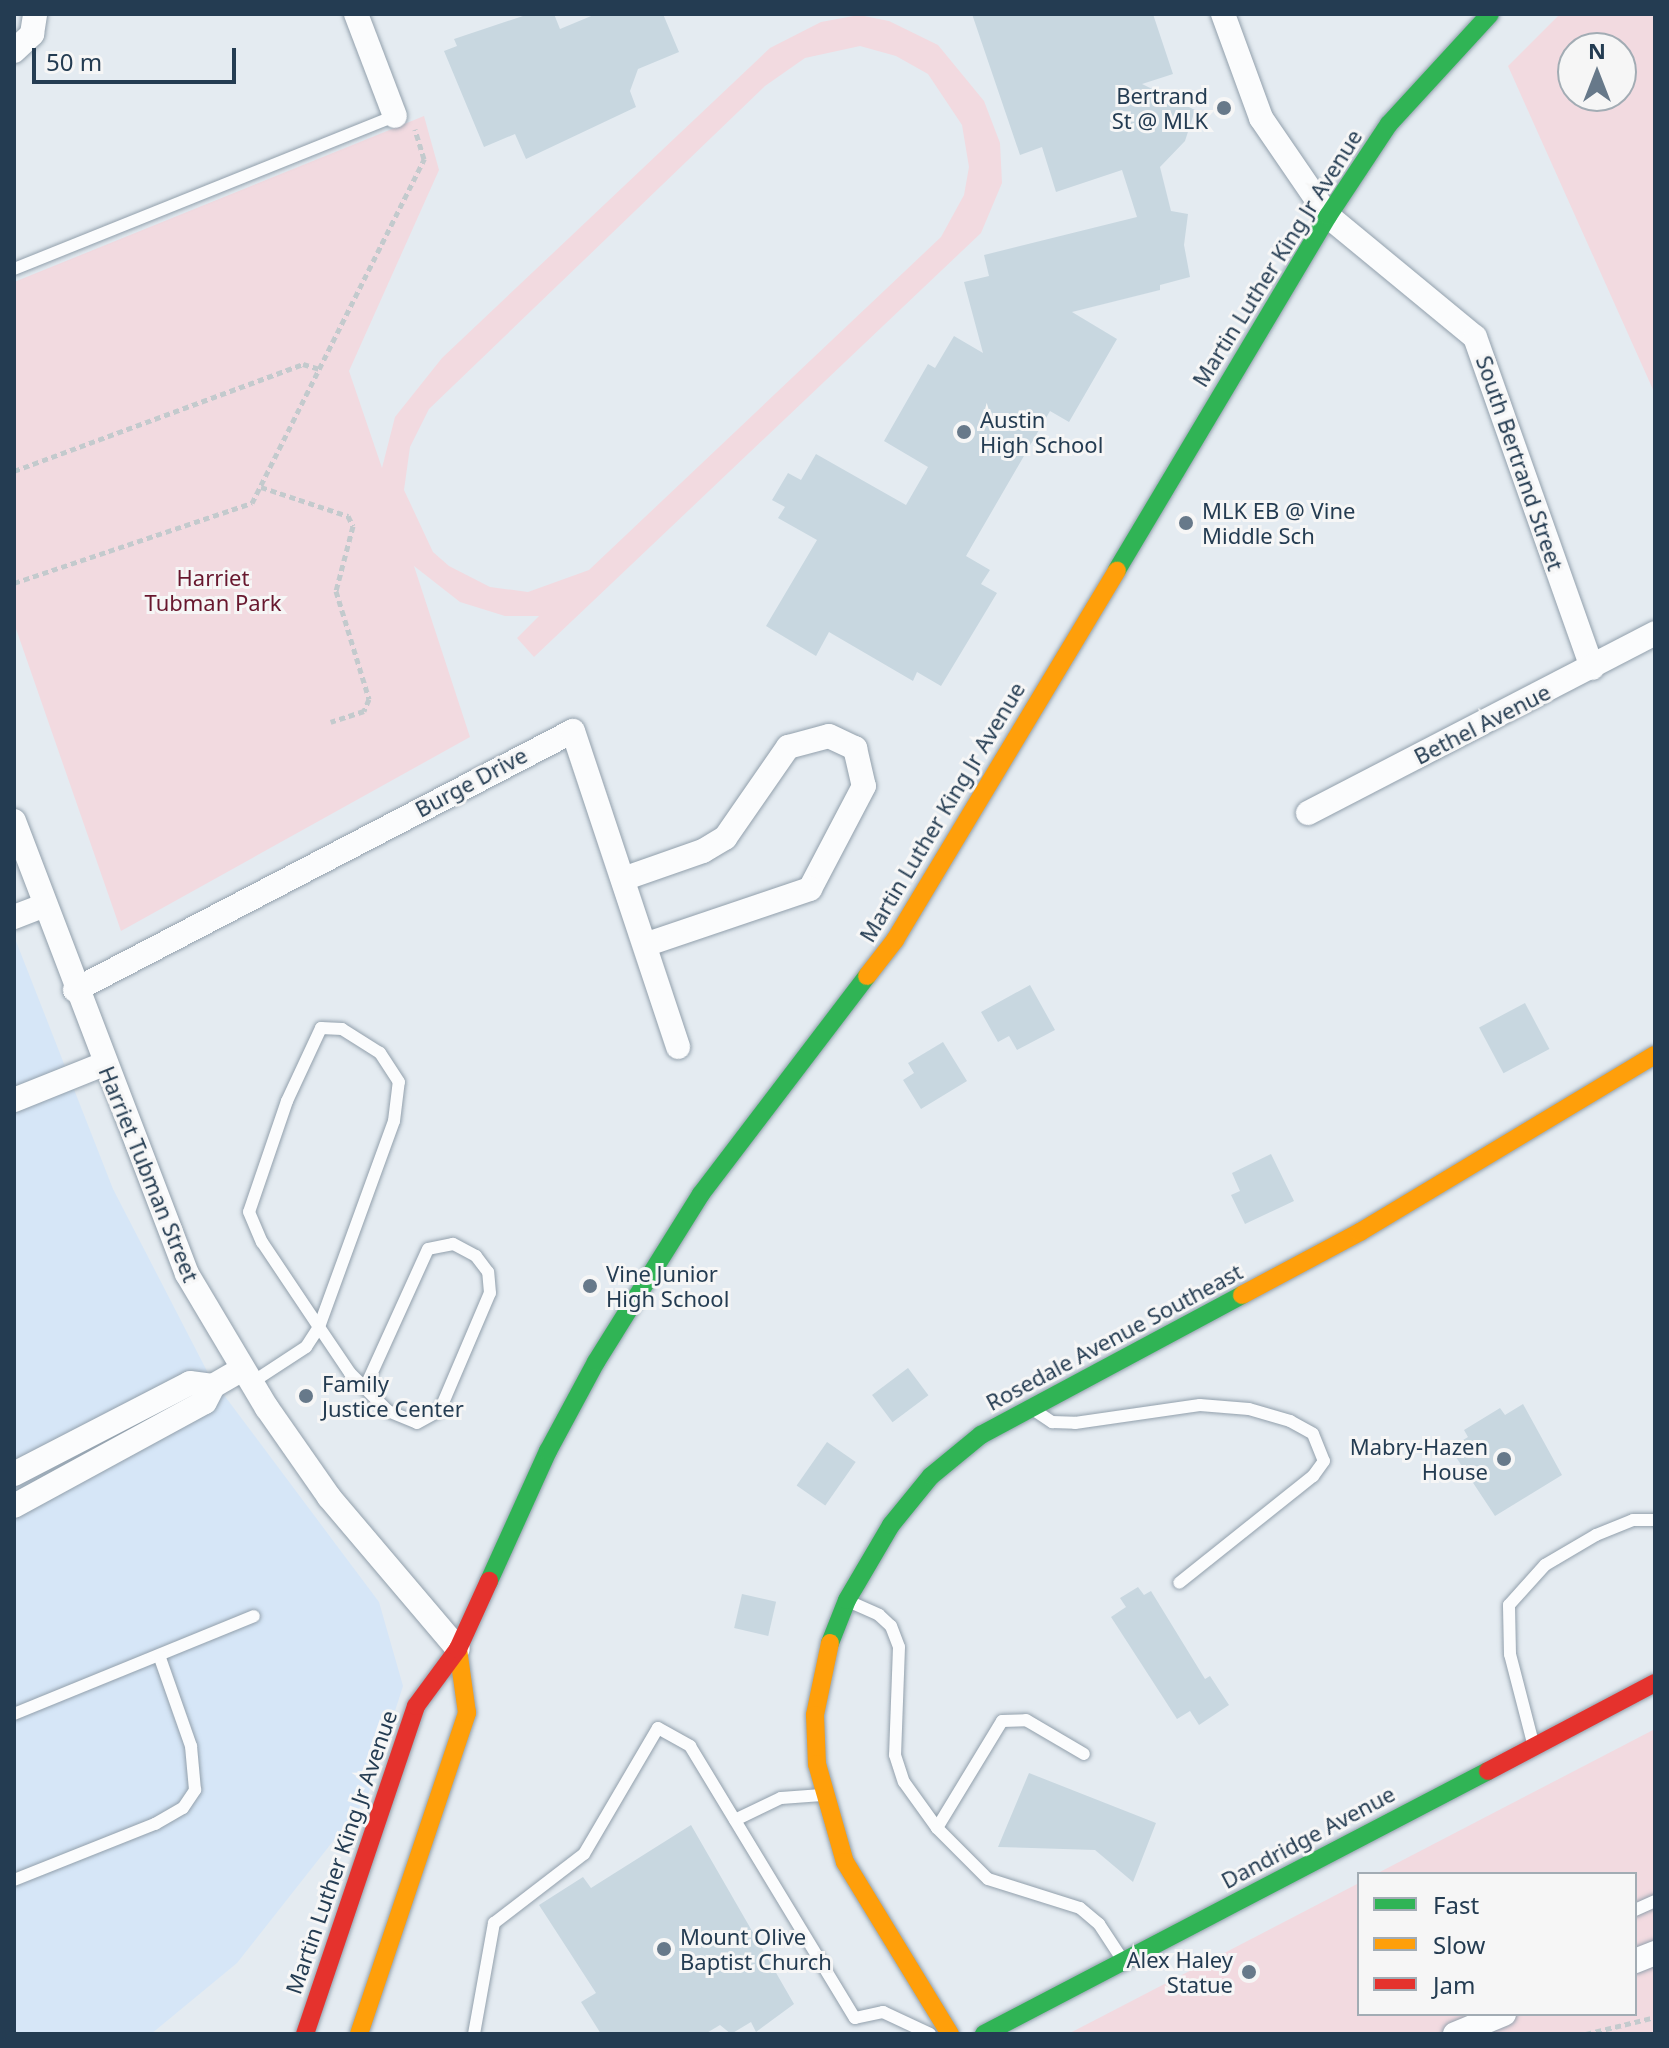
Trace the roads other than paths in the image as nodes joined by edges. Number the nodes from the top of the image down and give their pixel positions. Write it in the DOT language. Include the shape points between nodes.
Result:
graph roads {
  1 [pos="35,14"];
  2 [pos="356,14"];
  3 [pos="1223,14"];
  4 [pos="1490,14"];
  5 [pos="14,51"];
  6 [pos="405,123"];
  7 [pos="1328,216"];
  8 [pos="14,269"];
  9 [pos="1655,633"];
  10 [pos="1592,668"];
  11 [pos="1308,813"];
  12 [pos="14,821"];
  13 [pos="19,853"];
  14 [pos="623,879"];
  15 [pos="43,906"];
  16 [pos="14,917"];
  17 [pos="645,945"];
  18 [pos="75,990"];
  19 [pos="678,1047"];
  20 [pos="1655,1055"];
  21 [pos="104,1064"];
  22 [pos="14,1100"];
  23 [pos="319,1327"];
  24 [pos="247,1376"];
  25 [pos="213,1386"];
  26 [pos="365,1388"];
  27 [pos="1028,1406"];
  28 [pos="14,1474"];
  29 [pos="14,1506"];
  30 [pos="1655,1520"];
  31 [pos="1179,1583"];
  32 [pos="847,1600"];
  33 [pos="254,1616"];
  34 [pos="458,1649"];
  35 [pos="159,1655"];
  36 [pos="1655,1683"];
  37 [pos="14,1714"];
  38 [pos="1533,1746"];
  39 [pos="1084,1754"];
  40 [pos="822,1795"];
  41 [pos="735,1820"];
  42 [pos="937,1828"];
  43 [pos="14,1880"];
  44 [pos="1123,1961"];
  45 [pos="1499,2016"];
  46 [pos="305,2034"];
  47 [pos="359,2034"];
  48 [pos="474,2034"];
  49 [pos="930,2034"];
  50 [pos="950,2034"];
  51 [pos="984,2034"];
  52 [pos="1455,2034"];
  1 -- 5 [label="street" via="32,34"];
  2 -- 6 [label="street"];
  3 -- 7 [label="street, South Bertrand Street" via="1261,118"];
  4 -- 7 [label="main road, Martin Luther King Jr Avenue" via="1389,124"];
  6 -- 8 [label="lane"];
  7 -- 10 [label="street, South Bertrand Street" via="1475,337"];
  7 -- 34 [label="main road, Martin Luther King Jr Avenue" via="895,940 701,1194 639,1291 548,1451"];
  9 -- 10 [label="street, Bethel Avenue"];
  10 -- 11 [label="street, Bethel Avenue"];
  12 -- 13 [label="street, Harriet Tubman Street"];
  13 -- 15 [label="street, Harriet Tubman Street"];
  14 -- 17 [label="street, Burge Drive"];
  14 -- 17 [label="street" via="725,838 788,747 829,736 855,748 864,786 810,889"];
  14 -- 18 [label="street, Burge Drive" via="573,731"];
  15 -- 16 [label="street"];
  15 -- 18 [label="street, Harriet Tubman Street"];
  17 -- 19 [label="street, Burge Drive"];
  18 -- 21 [label="street, Harriet Tubman Street"];
  20 -- 27 [label="main road, Rosedale Avenue Southeast" via="1360,1232 1117,1365"];
  21 -- 22 [label="street"];
  21 -- 24 [label="street, Harriet Tubman Street" via="187,1274"];
  23 -- 23 [label="lane" via="394,1121 399,1082 380,1053 342,1029 321,1028 287,1101 249,1212 262,1242"];
  23 -- 24 [label="lane" via="306,1347"];
  23 -- 26 [label="lane"];
  24 -- 25 [label="street"];
  24 -- 34 [label="street, Harriet Tubman Street" via="329,1497"];
  25 -- 28 [label="street" via="190,1383"];
  25 -- 29 [label="street" via="205,1402"];
  26 -- 26 [label="lane" via="388,1411 417,1423 440,1410 490,1293 488,1272 476,1256 453,1244 428,1249"];
  27 -- 31 [label="lane" via="1052,1422 1075,1423 1174,1406 1249,1409 1313,1434 1324,1461 1313,1476"];
  27 -- 32 [label="main road, Rosedale Avenue Southeast" via="931,1476 891,1525"];
  30 -- 38 [label="lane" via="1633,1520 1596,1535 1545,1565 1509,1605 1510,1654"];
  32 -- 40 [label="main road, Rosedale Avenue Southeast" via="828,1648 815,1715"];
  32 -- 42 [label="lane" via="891,1626 899,1647 895,1755 904,1782"];
  33 -- 35 [label="lane"];
  34 -- 46 [label="main road, Martin Luther King Jr Avenue" via="416,1706"];
  34 -- 47 [label="main road" via="467,1713"];
  35 -- 37 [label="lane"];
  35 -- 43 [label="lane" via="191,1746 195,1790 183,1808 155,1824"];
  36 -- 38 [label="main road, Dandridge Avenue"];
  38 -- 44 [label="main road, Dandridge Avenue"];
  39 -- 42 [label="lane" via="1026,1720 1002,1721"];
  40 -- 41 [label="lane" via="781,1798"];
  40 -- 50 [label="main road, Rosedale Avenue Southeast" via="845,1862"];
  41 -- 48 [label="lane" via="690,1746 658,1728 584,1854 494,1923"];
  41 -- 49 [label="lane" via="855,2018 883,2012"];
  42 -- 44 [label="lane" via="988,1879 1080,1908 1099,1924"];
  44 -- 51 [label="main road, Dandridge Avenue"];
  45 -- 52 [label="street"];
}
